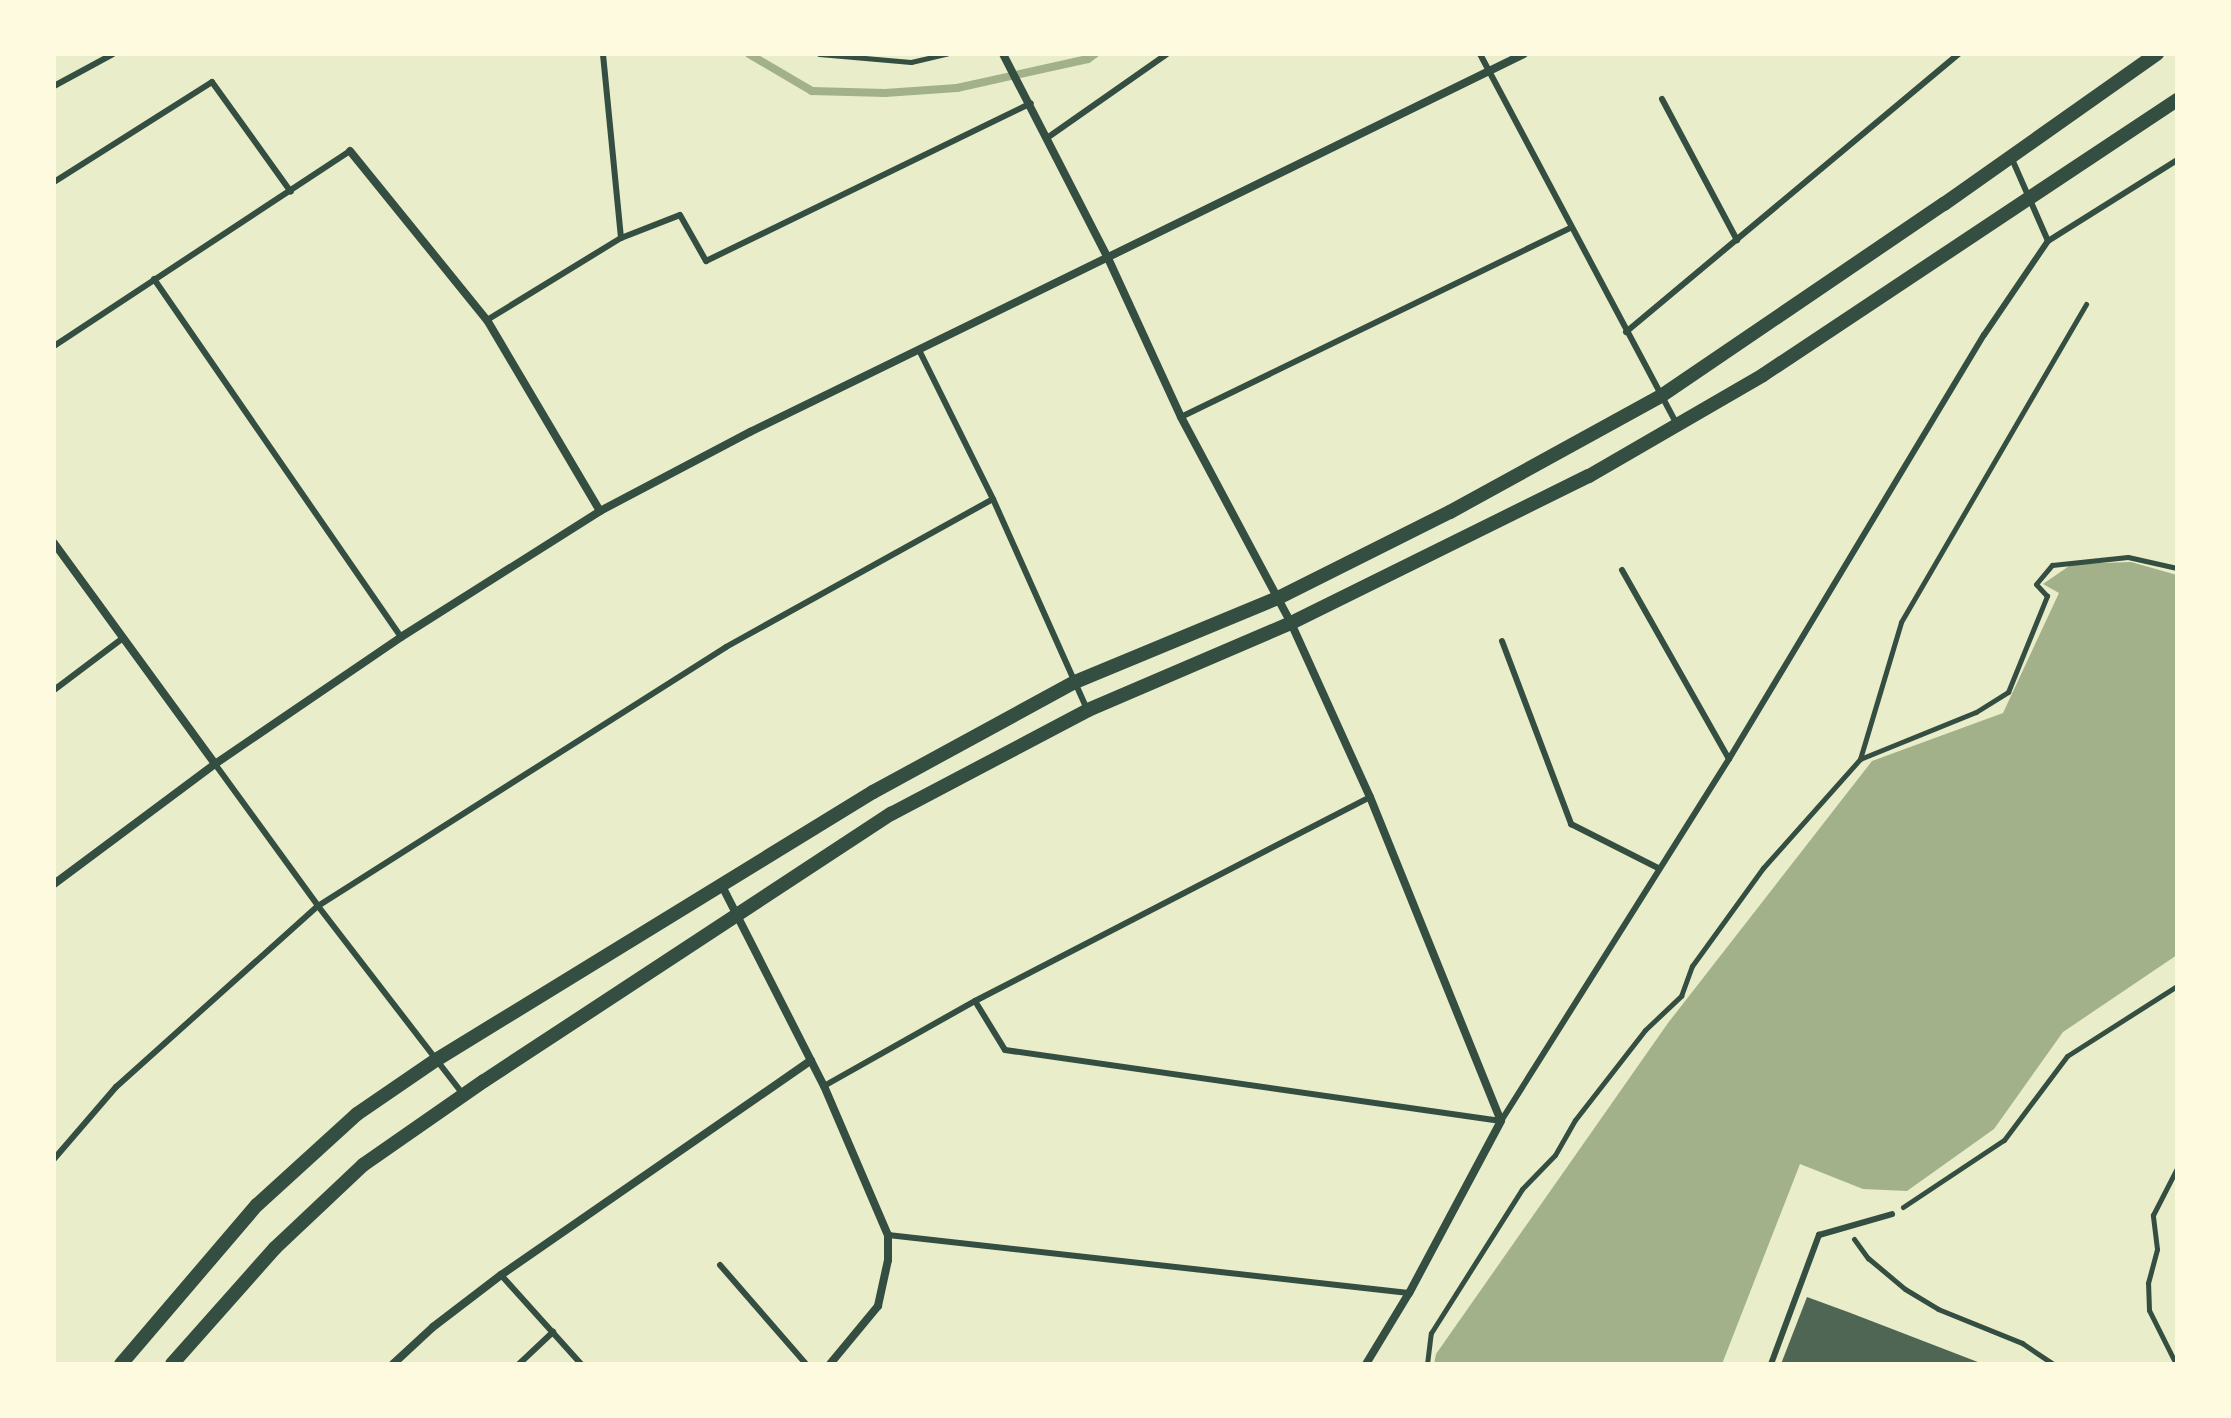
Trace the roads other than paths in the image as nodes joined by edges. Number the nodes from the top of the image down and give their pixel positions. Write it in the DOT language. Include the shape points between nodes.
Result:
graph roads {
  1 [pos="113,54"];
  2 [pos="603,54"];
  3 [pos="1003,54"];
  4 [pos="1167,54"];
  5 [pos="1480,54"];
  6 [pos="1524,54"];
  7 [pos="1959,54"];
  8 [pos="2157,54"];
  9 [pos="1490,72"];
  10 [pos="54,86"];
  11 [pos="1662,99"];
  12 [pos="2177,100"];
  13 [pos="1031,103"];
  14 [pos="1047,138"];
  15 [pos="350,151"];
  16 [pos="2011,157"];
  17 [pos="2177,160"];
  18 [pos="54,182"];
  19 [pos="291,192"];
  20 [pos="2028,198"];
  21 [pos="1571,228"];
  22 [pos="621,238"];
  23 [pos="1737,240"];
  24 [pos="2048,241"];
  25 [pos="1107,256"];
  26 [pos="154,279"];
  27 [pos="487,320"];
  28 [pos="1626,332"];
  29 [pos="54,346"];
  30 [pos="919,350"];
  31 [pos="1661,396"];
  32 [pos="1181,417"];
  33 [pos="1678,426"];
  34 [pos="993,499"];
  35 [pos="600,511"];
  36 [pos="54,543"];
  37 [pos="1622,570"];
  38 [pos="1278,598"];
  39 [pos="1291,623"];
  40 [pos="401,637"];
  41 [pos="123,638"];
  42 [pos="1502,641"];
  43 [pos="1075,682"];
  44 [pos="54,690"];
  45 [pos="1088,710"];
  46 [pos="1729,759"];
  47 [pos="215,764"];
  48 [pos="1370,797"];
  49 [pos="1658,868"];
  50 [pos="721,883"];
  51 [pos="54,884"];
  52 [pos="318,906"];
  53 [pos="736,914"];
  54 [pos="975,1001"];
  55 [pos="436,1060"];
  56 [pos="811,1060"];
  57 [pos="824,1086"];
  58 [pos="463,1095"];
  59 [pos="1501,1121"];
  60 [pos="54,1159"];
  61 [pos="1892,1214"];
  62 [pos="888,1235"];
  63 [pos="720,1265"];
  64 [pos="501,1275"];
  65 [pos="1409,1293"];
  66 [pos="553,1332"];
  67 [pos="121,1364"];
  68 [pos="172,1364"];
  69 [pos="393,1364"];
  70 [pos="519,1364"];
  71 [pos="581,1364"];
  72 [pos="806,1364"];
  73 [pos="830,1364"];
  74 [pos="1366,1364"];
  75 [pos="1771,1364"];
  1 -- 10 [label="lane"];
  2 -- 22 [label="lane"];
  3 -- 13 [label="street"];
  4 -- 14 [label="lane"];
  5 -- 9 [label="lane"];
  6 -- 9 [label="street"];
  7 -- 23 [label="lane"];
  8 -- 16 [label="street"];
  9 -- 21 [label="lane"];
  9 -- 25 [label="street"];
  11 -- 23 [label="lane"];
  12 -- 20 [label="street"];
  13 -- 14 [label="street"];
  13 -- 22 [label="lane" via="706,261 680,215"];
  14 -- 25 [label="street"];
  15 -- 19 [label="lane"];
  15 -- 27 [label="street"];
  16 -- 20 [label="lane"];
  16 -- 31 [label="street"];
  17 -- 24 [label="lane"];
  18 -- 19 [label="lane" via="212,82"];
  19 -- 26 [label="lane"];
  20 -- 24 [label="lane"];
  20 -- 33 [label="street"];
  21 -- 28 [label="lane"];
  21 -- 32 [label="lane"];
  22 -- 27 [label="lane"];
  23 -- 28 [label="lane"];
  24 -- 46 [label="lane" via="1978,345"];
  25 -- 30 [label="street"];
  25 -- 32 [label="street"];
  26 -- 29 [label="lane"];
  26 -- 40 [label="lane"];
  27 -- 35 [label="street"];
  28 -- 31 [label="lane"];
  30 -- 34 [label="lane"];
  30 -- 35 [label="street"];
  31 -- 33 [label="lane"];
  31 -- 38 [label="street" via="1450,512"];
  32 -- 38 [label="street"];
  33 -- 39 [label="street" via="1589,476"];
  34 -- 43 [label="lane"];
  34 -- 52 [label="lane" via="726,647"];
  35 -- 40 [label="street"];
  36 -- 41 [label="street"];
  37 -- 46 [label="lane"];
  38 -- 39 [label="street"];
  38 -- 43 [label="street"];
  39 -- 45 [label="street"];
  39 -- 48 [label="street"];
  40 -- 47 [label="street"];
  41 -- 44 [label="lane"];
  41 -- 47 [label="street"];
  42 -- 49 [label="lane" via="1571,824"];
  43 -- 45 [label="lane"];
  43 -- 50 [label="street" via="873,792"];
  45 -- 53 [label="street" via="891,814"];
  46 -- 49 [label="lane"];
  47 -- 51 [label="street"];
  47 -- 52 [label="lane"];
  48 -- 54 [label="lane"];
  48 -- 59 [label="street"];
  49 -- 59 [label="lane"];
  50 -- 53 [label="street"];
  50 -- 55 [label="street"];
  52 -- 55 [label="lane"];
  52 -- 60 [label="lane" via="116,1087"];
  53 -- 56 [label="street"];
  53 -- 58 [label="street"];
  54 -- 57 [label="lane"];
  54 -- 59 [label="lane" via="1005,1050"];
  55 -- 58 [label="lane"];
  55 -- 67 [label="street" via="357,1114 257,1205"];
  56 -- 57 [label="street"];
  56 -- 64 [label="street"];
  57 -- 62 [label="street"];
  58 -- 68 [label="street" via="363,1165 275,1248"];
  59 -- 65 [label="street"];
  61 -- 75 [label="lane" via="1819,1235"];
  62 -- 65 [label="lane"];
  62 -- 73 [label="street" via="878,1306"];
  63 -- 72 [label="lane"];
  64 -- 66 [label="lane"];
  64 -- 69 [label="street"];
  65 -- 74 [label="street"];
  66 -- 70 [label="lane"];
  66 -- 71 [label="lane"];
}
